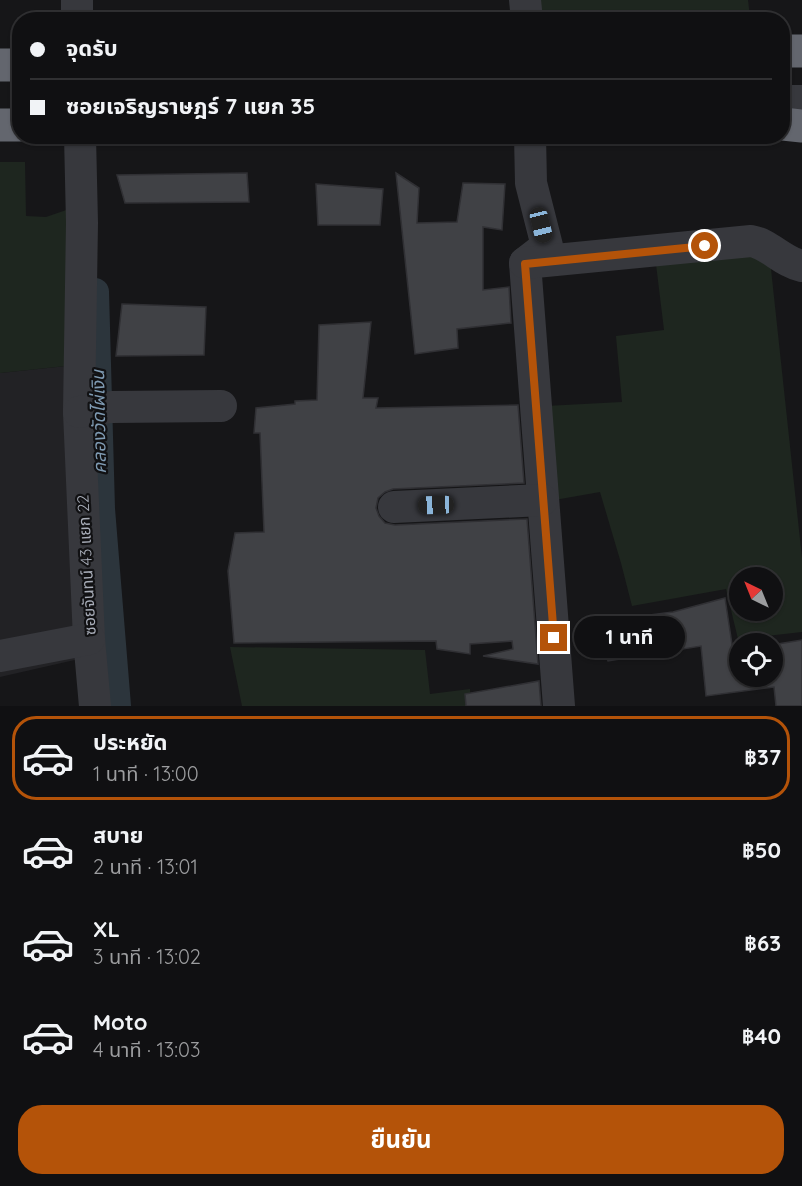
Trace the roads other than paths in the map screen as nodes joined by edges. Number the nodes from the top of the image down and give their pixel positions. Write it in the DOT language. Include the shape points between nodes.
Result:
graph roads {
  1 [pos="80,144"];
  2 [pos="530,144"];
  3 [pos="525,264"];
  4 [pos="802,266"];
  5 [pos="221,406"];
  6 [pos="79,412"];
  7 [pos="542,500"];
  8 [pos="394,507"];
  9 [pos="89,639"];
  10 [pos="0,656"];
  11 [pos="95,706"];
  12 [pos="560,706"];
  1 -- 6 [label="street, ซอยจันทน์ 43 แยก 22"];
  2 -- 3 [label="street" via="531,183 547,246"];
  3 -- 4 [label="street" via="751,241"];
  3 -- 7 [label="street"];
  5 -- 6 [label="street" via="111,407"];
  6 -- 9 [label="street, ซอยจันทน์ 43 แยก 22"];
  7 -- 8 [label="street"];
  7 -- 12 [label="street"];
  9 -- 10 [label="street"];
  9 -- 11 [label="street, ซอยจันทน์ 43 แยก 22"];
}
